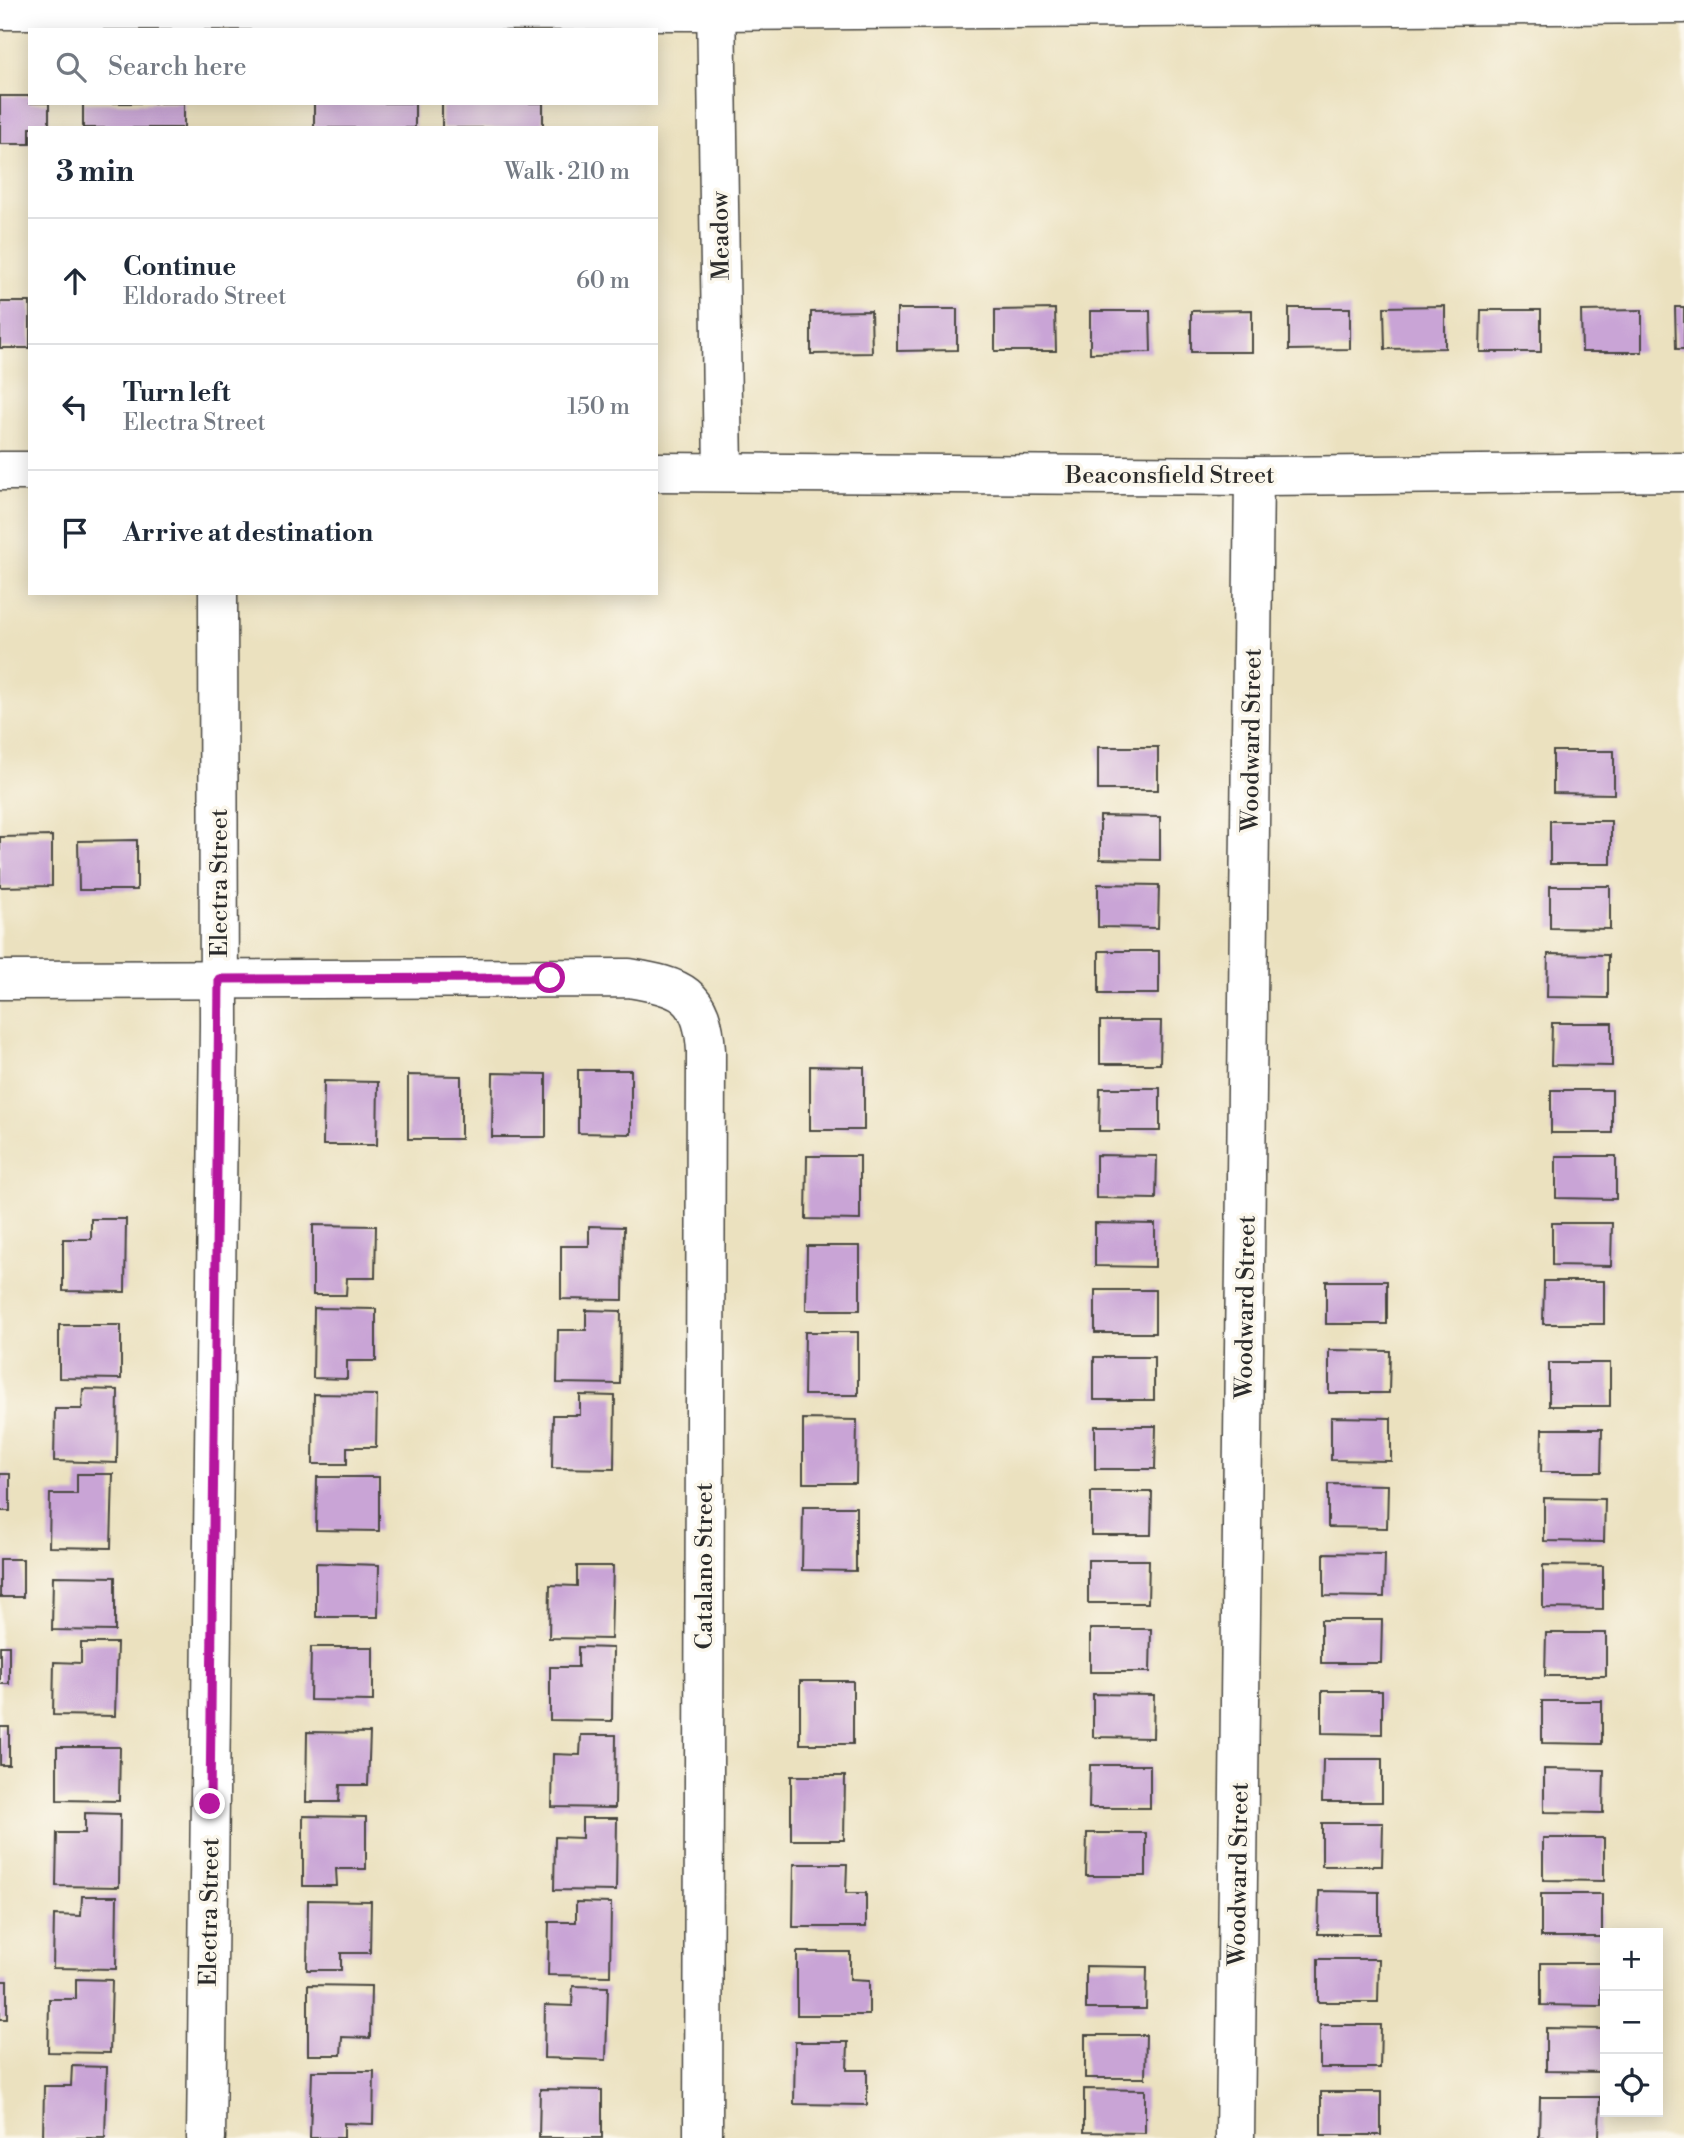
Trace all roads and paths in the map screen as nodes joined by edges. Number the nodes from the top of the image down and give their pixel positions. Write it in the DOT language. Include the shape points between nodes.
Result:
graph roads {
  1 [pos="1684,4"];
  2 [pos="716,5"];
  3 [pos="0,10"];
  4 [pos="0,471"];
  5 [pos="28,471"];
  6 [pos="658,472"];
  7 [pos="723,472"];
  8 [pos="1684,472"];
  9 [pos="1254,476"];
  10 [pos="218,595"];
  11 [pos="219,979"];
  12 [pos="0,980"];
  13 [pos="206,2138"];
  14 [pos="703,2138"];
  15 [pos="1235,2138"];
  1 -- 2 [label="street"];
  2 -- 3 [label="street"];
  2 -- 7 [label="street, Meadow"];
  4 -- 5 [label="street"];
  6 -- 7 [label="street, Beaconsfield Street"];
  7 -- 9 [label="street, Beaconsfield Street"];
  8 -- 9 [label="street, Beaconsfield Street"];
  9 -- 15 [label="street, Woodward Street"];
  10 -- 11 [label="street, Electra Street"];
  11 -- 12 [label="street"];
  11 -- 13 [label="street, Electra Street"];
  11 -- 14 [label="street, Catalano Street" via="629,978 663,984 690,997 704,1023"];
}
